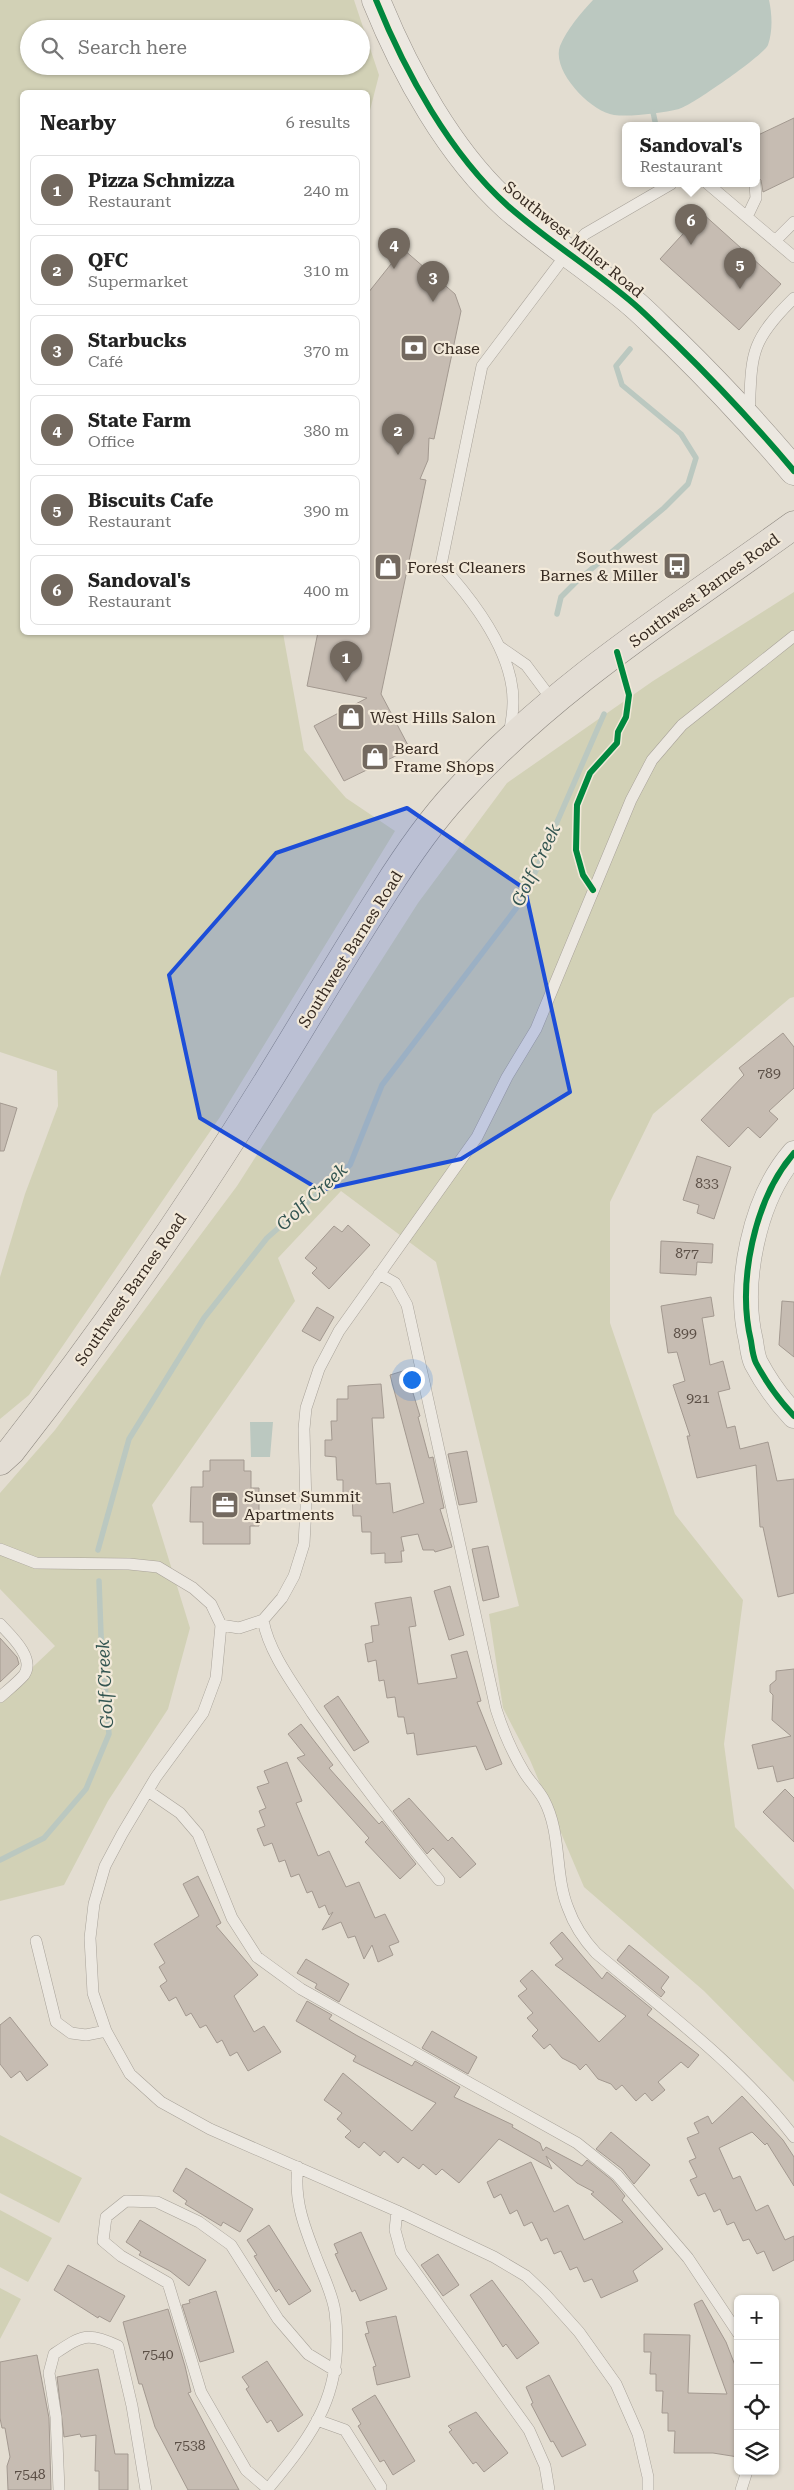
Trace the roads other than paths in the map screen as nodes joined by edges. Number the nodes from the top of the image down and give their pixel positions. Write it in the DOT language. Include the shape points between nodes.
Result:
graph roads {
  1 [pos="376,0"];
  2 [pos="666,187"];
  3 [pos="712,187"];
  4 [pos="755,187"];
  5 [pos="747,217"];
  6 [pos="794,222"];
  7 [pos="775,241"];
  8 [pos="568,252"];
  9 [pos="794,257"];
  10 [pos="794,298"];
  11 [pos="749,417"];
  12 [pos="794,470"];
  13 [pos="794,525"];
  14 [pos="794,636"];
  15 [pos="500,647"];
  16 [pos="553,701"];
  17 [pos="508,740"];
  18 [pos="794,1153"];
  19 [pos="380,1274"];
  20 [pos="794,1416"];
  21 [pos="0,1461"];
  22 [pos="0,1550"];
  23 [pos="263,1620"];
  24 [pos="0,1624"];
  25 [pos="220,1625"];
  26 [pos="0,1697"];
  27 [pos="148,1791"];
  28 [pos="439,1880"];
  29 [pos="36,1941"];
  30 [pos="106,2031"];
  31 [pos="794,2137"];
  32 [pos="298,2167"];
  33 [pos="397,2211"];
  34 [pos="734,2327"];
  35 [pos="336,2371"];
  36 [pos="317,2420"];
  37 [pos="745,2475"];
  38 [pos="381,2488"];
  39 [pos="267,2489"];
  40 [pos="59,2490"];
  41 [pos="146,2490"];
  42 [pos="549,2490"];
  43 [pos="648,2490"];
  44 [pos="741,2490"];
  1 -- 8 [label="main road, Southwest Miller Road" via="390,33 440,125 498,196"];
  2 -- 8 [label="lane" via="584,234"];
  3 -- 5 [label="lane"];
  4 -- 5 [label="lane" via="756,198"];
  5 -- 7 [label="lane"];
  6 -- 7 [label="lane"];
  7 -- 9 [label="lane"];
  8 -- 11 [label="main road, Southwest Miller Road" via="635,304"];
  8 -- 15 [label="lane" via="482,366 441,565 460,587"];
  10 -- 11 [label="lane" via="771,320 755,349"];
  11 -- 12 [label="main road, Southwest Miller Road"];
  13 -- 16 [label="main road, Southwest Barnes Road" via="631,640"];
  14 -- 19 [label="lane" via="682,725 652,760 631,800 536,1029 477,1137"];
  15 -- 16 [label="lane" via="526,665"];
  15 -- 17 [label="lane" via="509,674 513,703"];
  16 -- 17 [label="main road, Southwest Barnes Road"];
  17 -- 21 [label="main road, Southwest Barnes Road" via="456,793 413,847 182,1216 110,1322"];
  18 -- 20 [label="street" via="771,1189 756,1228 746,1274 746,1320 756,1362 781,1402"];
  19 -- 23 [label="lane" via="339,1331 319,1369 306,1408 304,1429 304,1544 290,1584"];
  19 -- 31 [label="lane" via="395,1283 407,1305 496,1709 512,1752 550,1813 568,1907 583,1938 596,1953 706,2044"];
  22 -- 25 [label="lane" via="36,1563 158,1567 193,1588 211,1604"];
  23 -- 25 [label="lane" via="239,1628"];
  23 -- 28 [label="lane" via="266,1635 303,1699 350,1769"];
  24 -- 26 [label="lane" via="25,1654 27,1664 25,1673"];
  25 -- 27 [label="lane" via="216,1678 203,1713"];
  27 -- 30 [label="lane" via="104,1866 94,1904 90,1938 93,1993"];
  27 -- 34 [label="lane" via="180,1813 198,1834 232,1918 258,1957 301,1989 577,2144 617,2176 681,2251"];
  29 -- 30 [label="lane" via="56,2022 71,2033 86,2035"];
  30 -- 32 [label="lane" via="130,2074 161,2102 210,2129"];
  32 -- 33 [label="lane"];
  32 -- 35 [label="lane" via="297,2201 335,2311"];
  33 -- 42 [label="lane" via="395,2230 401,2252 529,2430 545,2466"];
  33 -- 43 [label="lane" via="494,2257 526,2276 545,2294 616,2384 638,2434"];
  35 -- 36 [label="lane" via="327,2402"];
  35 -- 39 [label="lane" via="308,2354 278,2319 231,2245 199,2222 157,2202 126,2201 106,2217 103,2242 168,2283 200,2392 246,2470"];
  36 -- 38 [label="lane" via="346,2430"];
  36 -- 39 [label="lane" via="292,2459"];
  37 -- 44 [label="lane"];
  40 -- 41 [label="lane" via="56,2416 49,2374 54,2354 75,2340 98,2336 118,2346"];
}
